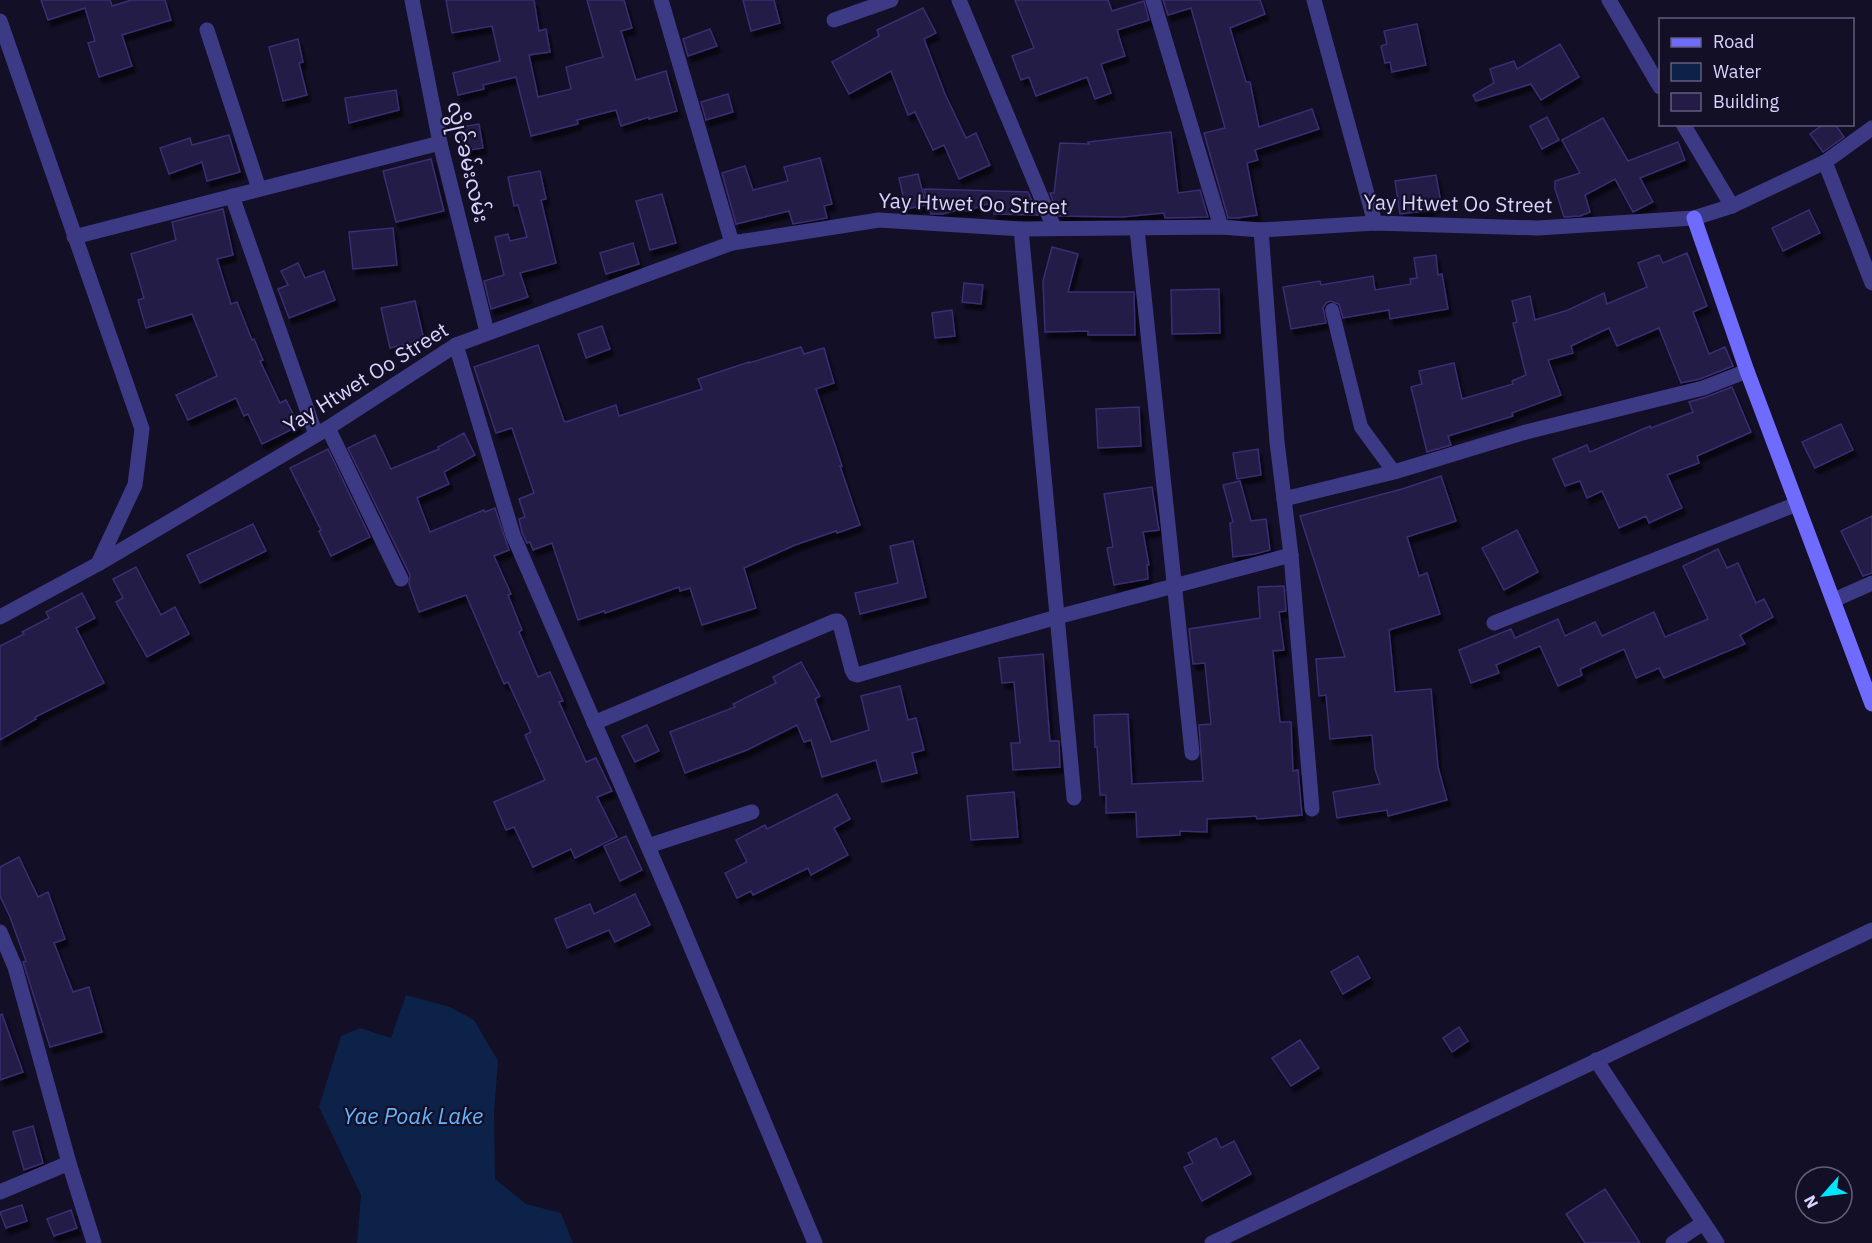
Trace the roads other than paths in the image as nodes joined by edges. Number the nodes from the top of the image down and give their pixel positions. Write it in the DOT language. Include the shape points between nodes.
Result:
graph roads {
  1 [pos="412,0"];
  2 [pos="661,0"];
  3 [pos="891,0"];
  4 [pos="958,0"];
  5 [pos="1153,0"];
  6 [pos="1314,0"];
  7 [pos="1609,0"];
  8 [pos="834,20"];
  9 [pos="0,21"];
  10 [pos="207,30"];
  11 [pos="1659,85"];
  12 [pos="1684,126"];
  13 [pos="1872,128"];
  14 [pos="440,143"];
  15 [pos="1825,162"];
  16 [pos="259,189"];
  17 [pos="232,196"];
  18 [pos="1732,206"];
  19 [pos="1694,218"];
  20 [pos="1375,223"];
  21 [pos="1221,227"];
  22 [pos="1054,228"];
  23 [pos="1021,229"];
  24 [pos="1137,229"];
  25 [pos="1261,230"];
  26 [pos="74,237"];
  27 [pos="732,243"];
  28 [pos="1872,283"];
  29 [pos="1332,310"];
  30 [pos="487,332"];
  31 [pos="456,345"];
  32 [pos="1747,371"];
  33 [pos="322,431"];
  34 [pos="1394,472"];
  35 [pos="1284,499"];
  36 [pos="1797,504"];
  37 [pos="1291,555"];
  38 [pos="98,564"];
  39 [pos="401,579"];
  40 [pos="1872,583"];
  41 [pos="1174,586"];
  42 [pos="1834,600"];
  43 [pos="0,617"];
  44 [pos="1057,617"];
  45 [pos="1494,623"];
  46 [pos="1872,704"];
  47 [pos="594,723"];
  48 [pos="1192,753"];
  49 [pos="1074,798"];
  50 [pos="1312,808"];
  51 [pos="752,812"];
  52 [pos="648,846"];
  53 [pos="1872,930"];
  54 [pos="0,932"];
  55 [pos="1596,1060"];
  56 [pos="69,1163"];
  57 [pos="0,1192"];
  58 [pos="1703,1223"];
  59 [pos="94,1243"];
  60 [pos="815,1243"];
  61 [pos="1212,1243"];
  62 [pos="1673,1243"];
  63 [pos="1718,1243"];
  1 -- 14 [label="street, လွိုင်ခမ်းလမ်း"];
  2 -- 27 [label="street"];
  3 -- 8 [label="street"];
  4 -- 22 [label="street"];
  5 -- 21 [label="street"];
  6 -- 20 [label="street"];
  7 -- 11 [label="street"];
  9 -- 26 [label="street"];
  10 -- 16 [label="street"];
  12 -- 18 [label="street"];
  13 -- 15 [label="street, Yay Htwet Oo Street"];
  14 -- 16 [label="street"];
  14 -- 30 [label="street, လွိုင်ခမ်းလမ်း"];
  15 -- 18 [label="street, Yay Htwet Oo Street"];
  15 -- 28 [label="street"];
  16 -- 17 [label="street"];
  17 -- 26 [label="street"];
  17 -- 33 [label="street"];
  18 -- 19 [label="street, Yay Htwet Oo Street"];
  19 -- 20 [label="street, Yay Htwet Oo Street" via="1538,228"];
  19 -- 32 [label="street"];
  20 -- 25 [label="street, Yay Htwet Oo Street"];
  21 -- 24 [label="street, Yay Htwet Oo Street"];
  21 -- 25 [label="street, Yay Htwet Oo Street"];
  22 -- 23 [label="street, Yay Htwet Oo Street"];
  22 -- 24 [label="street, Yay Htwet Oo Street"];
  23 -- 27 [label="street, Yay Htwet Oo Street" via="879,220"];
  23 -- 44 [label="street"];
  24 -- 41 [label="street"];
  25 -- 35 [label="street"];
  26 -- 38 [label="street" via="142,429 135,485"];
  27 -- 30 [label="street, Yay Htwet Oo Street"];
  29 -- 34 [label="lane" via="1361,427"];
  30 -- 31 [label="street, Yay Htwet Oo Street"];
  31 -- 33 [label="street, Yay Htwet Oo Street"];
  31 -- 47 [label="street" via="513,535"];
  32 -- 34 [label="street" via="1703,388 1526,432"];
  32 -- 36 [label="street"];
  33 -- 38 [label="street, Yay Htwet Oo Street"];
  33 -- 39 [label="street"];
  34 -- 35 [label="street"];
  35 -- 37 [label="street"];
  36 -- 42 [label="street"];
  36 -- 45 [label="street"];
  37 -- 41 [label="street"];
  37 -- 50 [label="street"];
  38 -- 43 [label="street, Yay Htwet Oo Street"];
  40 -- 42 [label="street"];
  41 -- 44 [label="street"];
  41 -- 48 [label="street"];
  42 -- 46 [label="street"];
  44 -- 47 [label="street" via="857,675 852,670 840,624 835,621"];
  44 -- 49 [label="street"];
  47 -- 52 [label="street"];
  51 -- 52 [label="street"];
  52 -- 60 [label="street"];
  53 -- 55 [label="street"];
  54 -- 56 [label="street" via="15,967"];
  55 -- 58 [label="street"];
  55 -- 61 [label="street"];
  56 -- 57 [label="street"];
  56 -- 59 [label="street"];
  58 -- 62 [label="street"];
  58 -- 63 [label="street"];
}
